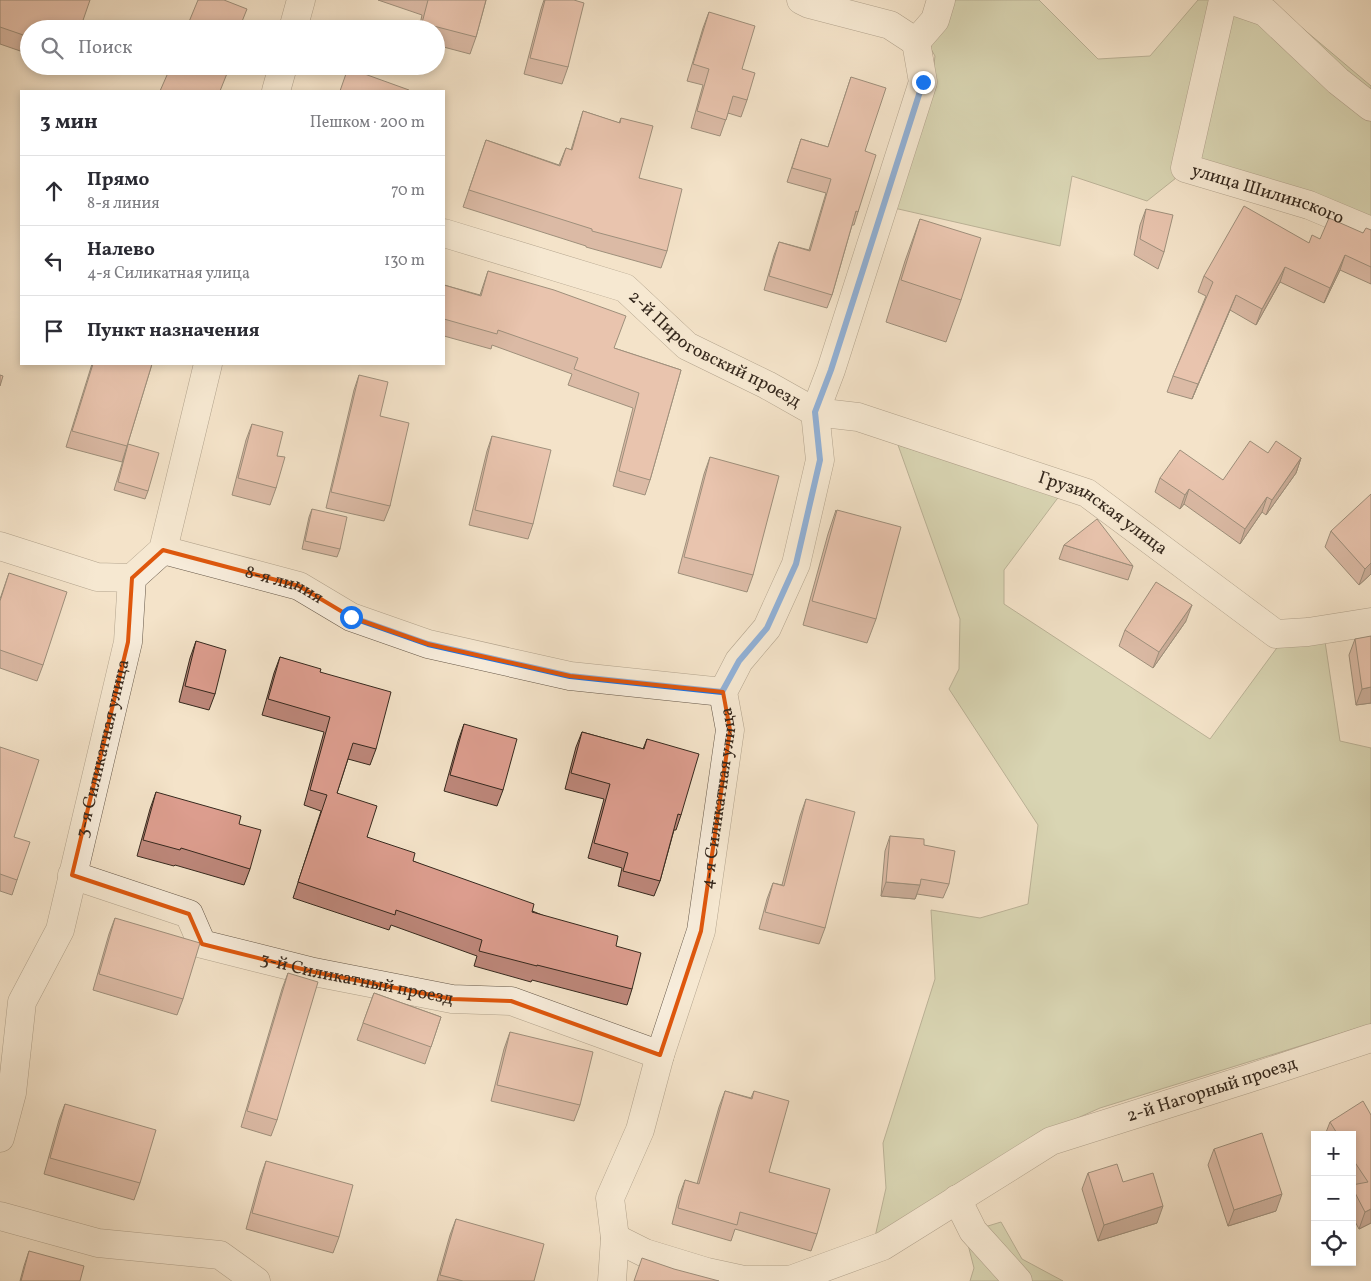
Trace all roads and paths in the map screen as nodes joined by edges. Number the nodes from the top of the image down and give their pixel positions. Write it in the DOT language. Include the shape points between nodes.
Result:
graph roads {
  1 [pos="301,0"];
  2 [pos="801,0"];
  3 [pos="941,0"];
  4 [pos="1223,0"];
  5 [pos="1230,0"];
  6 [pos="295,20"];
  7 [pos="916,42"];
  8 [pos="280,75"];
  9 [pos="276,90"];
  10 [pos="1371,106"];
  11 [pos="1371,231"];
  12 [pos="445,233"];
  13 [pos="208,365"];
  14 [pos="815,412"];
  15 [pos="0,546"];
  16 [pos="163,550"];
  17 [pos="132,578"];
  18 [pos="1371,622"];
  19 [pos="722,692"];
  20 [pos="72,875"];
  21 [pos="1371,1038"];
  22 [pos="660,1055"];
  23 [pos="0,1138"];
  24 [pos="957,1199"];
  25 [pos="0,1216"];
  26 [pos="615,1238"];
  27 [pos="744,1280"];
  28 [pos="256,1281"];
  29 [pos="612,1281"];
  30 [pos="1018,1281"];
  1 -- 6 [label="street"];
  2 -- 7 [label="street" via="890,25"];
  3 -- 7 [label="street" via="934,20"];
  4 -- 11 [label="street, улица Шилинского" via="1184,168 1310,205"];
  5 -- 10 [label="street" via="1265,12 1338,81"];
  7 -- 14 [label="street, 4-я Силикатная улица" via="923,82"];
  8 -- 9 [label="street"];
  12 -- 14 [label="street, 2-й Пироговский проезд" via="625,288 687,346"];
  13 -- 16 [label="street"];
  14 -- 18 [label="street, Грузинская улица" via="858,417 1087,493 1276,634"];
  14 -- 19 [label="street, 4-я Силикатная улица" via="820,460 796,564 767,628 739,661"];
  15 -- 17 [label="street" via="97,576"];
  16 -- 17 [label="street"];
  16 -- 19 [label="street, 8-я линия" via="299,586 351,617 428,644 570,676"];
  17 -- 20 [label="street, 3-я Силикатная улица" via="128,642"];
  19 -- 22 [label="street, 4-я Силикатная улица" via="730,730 701,930"];
  20 -- 22 [label="street, 3-й Силикатный проезд" via="189,914 202,944 314,972 452,999 512,1001"];
  20 -- 23 [label="street, 3-я Силикатная улица" via="60,930 22,1002 12,1093"];
  21 -- 24 [label="street, 2-й Нагорный проезд" via="1051,1141"];
  22 -- 26 [label="street, 4-я Силикатная улица" via="640,1130 610,1198"];
  24 -- 27 [label="street, 2-й Нагорный проезд" via="884,1246 790,1280"];
  24 -- 30 [label="street" via="973,1231"];
  25 -- 28 [label="street" via="98,1243 220,1255"];
  26 -- 27 [label="street, 2-й Нагорный проезд" via="645,1253"];
  26 -- 29 [label="street, 4-я Силикатная улица"];
}
